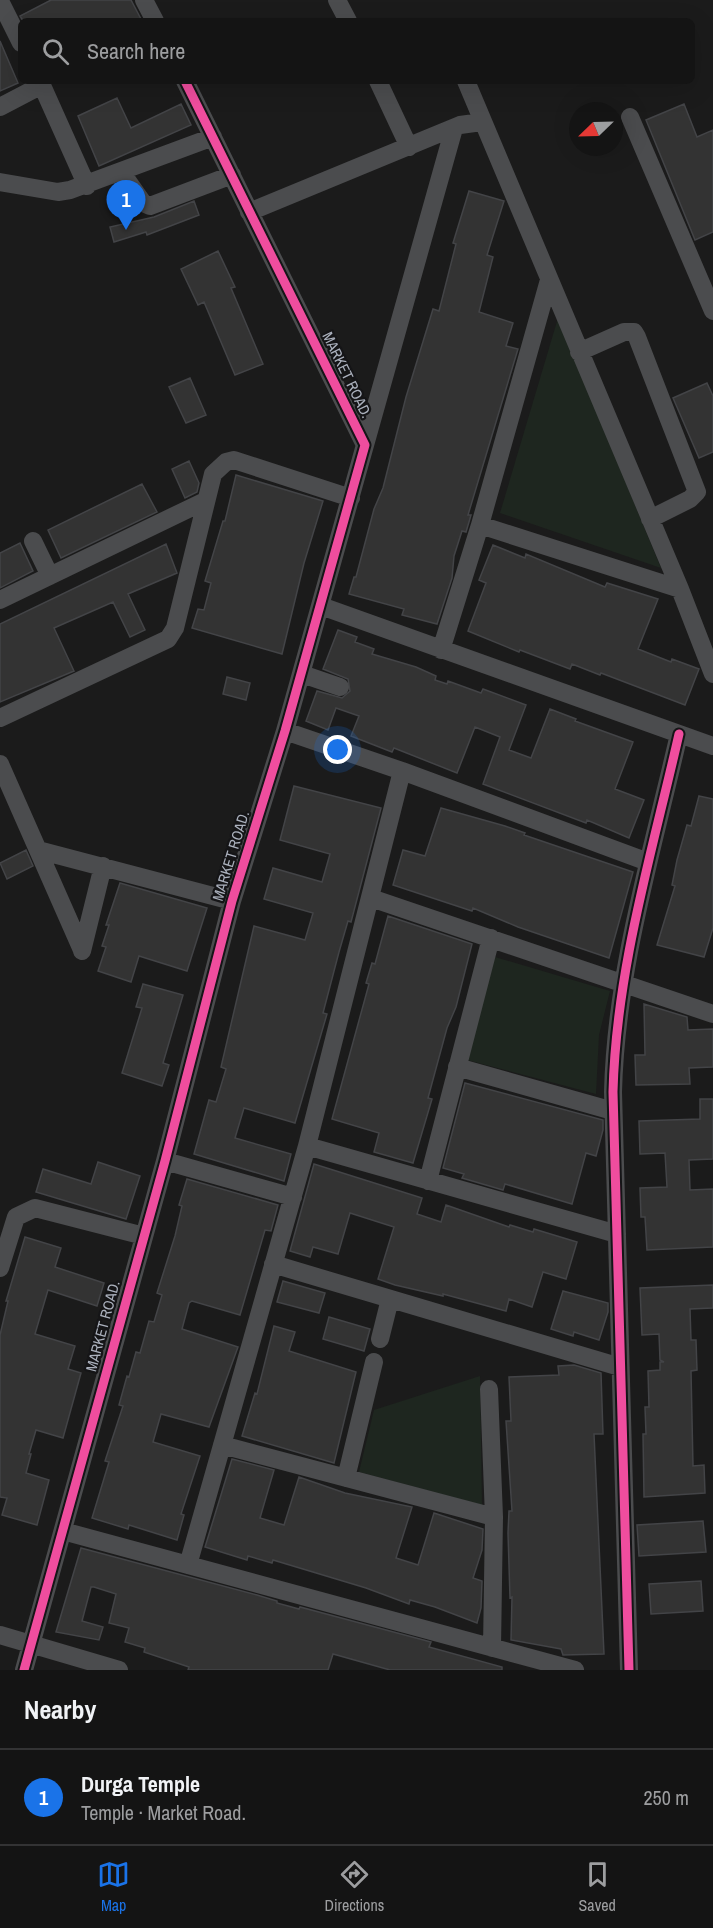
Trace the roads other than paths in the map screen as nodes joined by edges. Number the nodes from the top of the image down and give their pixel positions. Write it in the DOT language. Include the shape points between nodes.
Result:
graph roads {
  1 [pos="144,0"];
  2 [pos="337,0"];
  3 [pos="0,1"];
  4 [pos="153,18"];
  5 [pos="346,18"];
  6 [pos="18,37"];
  7 [pos="39,84"];
  8 [pos="41,84"];
  9 [pos="186,84"];
  10 [pos="379,84"];
  11 [pos="467,84"];
  12 [pos="0,107"];
  13 [pos="630,117"];
  14 [pos="482,122"];
  15 [pos="454,128"];
  16 [pos="213,137"];
  17 [pos="409,147"];
  18 [pos="122,173"];
  19 [pos="232,175"];
  20 [pos="0,182"];
  21 [pos="87,186"];
  22 [pos="249,212"];
  23 [pos="549,280"];
  24 [pos="713,311"];
  25 [pos="579,351"];
  26 [pos="365,445"];
  27 [pos="351,498"];
  28 [pos="205,501"];
  29 [pos="650,519"];
  30 [pos="480,525"];
  31 [pos="33,541"];
  32 [pos="50,576"];
  33 [pos="680,589"];
  34 [pos="0,600"];
  35 [pos="321,606"];
  36 [pos="441,650"];
  37 [pos="302,674"];
  38 [pos="713,674"];
  39 [pos="340,687"];
  40 [pos="0,718"];
  41 [pos="285,731"];
  42 [pos="679,734"];
  43 [pos="713,746"];
  44 [pos="0,764"];
  45 [pos="402,771"];
  46 [pos="38,850"];
  47 [pos="648,862"];
  48 [pos="103,866"];
  49 [pos="371,898"];
  50 [pos="232,901"];
  51 [pos="491,938"];
  52 [pos="624,982"];
  53 [pos="713,1014"];
  54 [pos="457,1067"];
  55 [pos="613,1111"];
  56 [pos="307,1146"];
  57 [pos="165,1161"];
  58 [pos="428,1181"];
  59 [pos="293,1197"];
  60 [pos="616,1234"];
  61 [pos="144,1236"];
  62 [pos="273,1264"];
  63 [pos="0,1269"];
  64 [pos="390,1299"];
  65 [pos="380,1339"];
  66 [pos="374,1362"];
  67 [pos="620,1367"];
  68 [pos="489,1389"];
  69 [pos="222,1445"];
  70 [pos="346,1478"];
  71 [pos="494,1517"];
  72 [pos="63,1531"];
  73 [pos="188,1565"];
  74 [pos="0,1635"];
  75 [pos="31,1646"];
  76 [pos="492,1648"];
  77 [pos="24,1670"];
  78 [pos="119,1670"];
  79 [pos="575,1670"];
  80 [pos="629,1670"];
  1 -- 4 [label="street"];
  2 -- 5 [label="street"];
  3 -- 6 [label="street"];
  7 -- 12 [label="street"];
  8 -- 21 [label="street"];
  9 -- 16 [label="street, MARKET ROAD."];
  10 -- 17 [label="street"];
  11 -- 14 [label="street"];
  13 -- 24 [label="street"];
  14 -- 15 [label="street"];
  14 -- 23 [label="street"];
  15 -- 17 [label="street"];
  15 -- 26 [label="street"];
  16 -- 18 [label="street"];
  16 -- 19 [label="street, MARKET ROAD."];
  17 -- 22 [label="street"];
  18 -- 19 [label="street" via="143,203 150,206"];
  18 -- 21 [label="street"];
  19 -- 22 [label="street, MARKET ROAD."];
  20 -- 21 [label="street" via="58,192"];
  22 -- 26 [label="street, MARKET ROAD."];
  23 -- 25 [label="street"];
  23 -- 30 [label="street"];
  25 -- 29 [label="street"];
  25 -- 29 [label="street" via="624,332 634,332 637,337 697,492"];
  26 -- 27 [label="street, MARKET ROAD."];
  27 -- 28 [label="street" via="234,460 218,468"];
  27 -- 35 [label="street, MARKET ROAD."];
  28 -- 32 [label="street"];
  28 -- 40 [label="street" via="175,628 168,639"];
  29 -- 33 [label="street"];
  30 -- 33 [label="street"];
  30 -- 36 [label="street"];
  31 -- 32 [label="street"];
  32 -- 34 [label="street"];
  33 -- 38 [label="street"];
  35 -- 36 [label="street"];
  35 -- 37 [label="street, MARKET ROAD."];
  36 -- 42 [label="street"];
  37 -- 39 [label="street"];
  37 -- 41 [label="street, MARKET ROAD."];
  41 -- 45 [label="street"];
  41 -- 50 [label="street, MARKET ROAD."];
  42 -- 43 [label="street"];
  42 -- 47 [label="street"];
  44 -- 46 [label="street"];
  45 -- 47 [label="street"];
  45 -- 49 [label="street"];
  46 -- 48 [label="street"];
  46 -- 48 [label="street" via="81,955"];
  47 -- 52 [label="street"];
  48 -- 50 [label="street"];
  49 -- 51 [label="street"];
  49 -- 56 [label="street"];
  50 -- 57 [label="street, MARKET ROAD."];
  51 -- 52 [label="street"];
  51 -- 54 [label="street"];
  52 -- 53 [label="street"];
  52 -- 55 [label="street" via="614,1037"];
  54 -- 55 [label="street"];
  54 -- 58 [label="street"];
  55 -- 60 [label="street"];
  56 -- 58 [label="street"];
  56 -- 59 [label="street"];
  57 -- 59 [label="street"];
  57 -- 61 [label="street, MARKET ROAD."];
  58 -- 60 [label="street"];
  59 -- 62 [label="street"];
  60 -- 67 [label="street"];
  61 -- 63 [label="street" via="35,1208 16,1218"];
  61 -- 72 [label="street, MARKET ROAD."];
  62 -- 64 [label="street"];
  62 -- 69 [label="street"];
  64 -- 65 [label="street"];
  64 -- 67 [label="street"];
  66 -- 70 [label="street"];
  67 -- 80 [label="street"];
  68 -- 71 [label="street"];
  69 -- 70 [label="street"];
  69 -- 73 [label="street"];
  70 -- 71 [label="street"];
  71 -- 76 [label="street"];
  72 -- 73 [label="street"];
  72 -- 75 [label="street, MARKET ROAD."];
  73 -- 76 [label="street"];
  74 -- 75 [label="street"];
  75 -- 77 [label="street, MARKET ROAD."];
  75 -- 78 [label="street"];
  76 -- 79 [label="street"];
}
